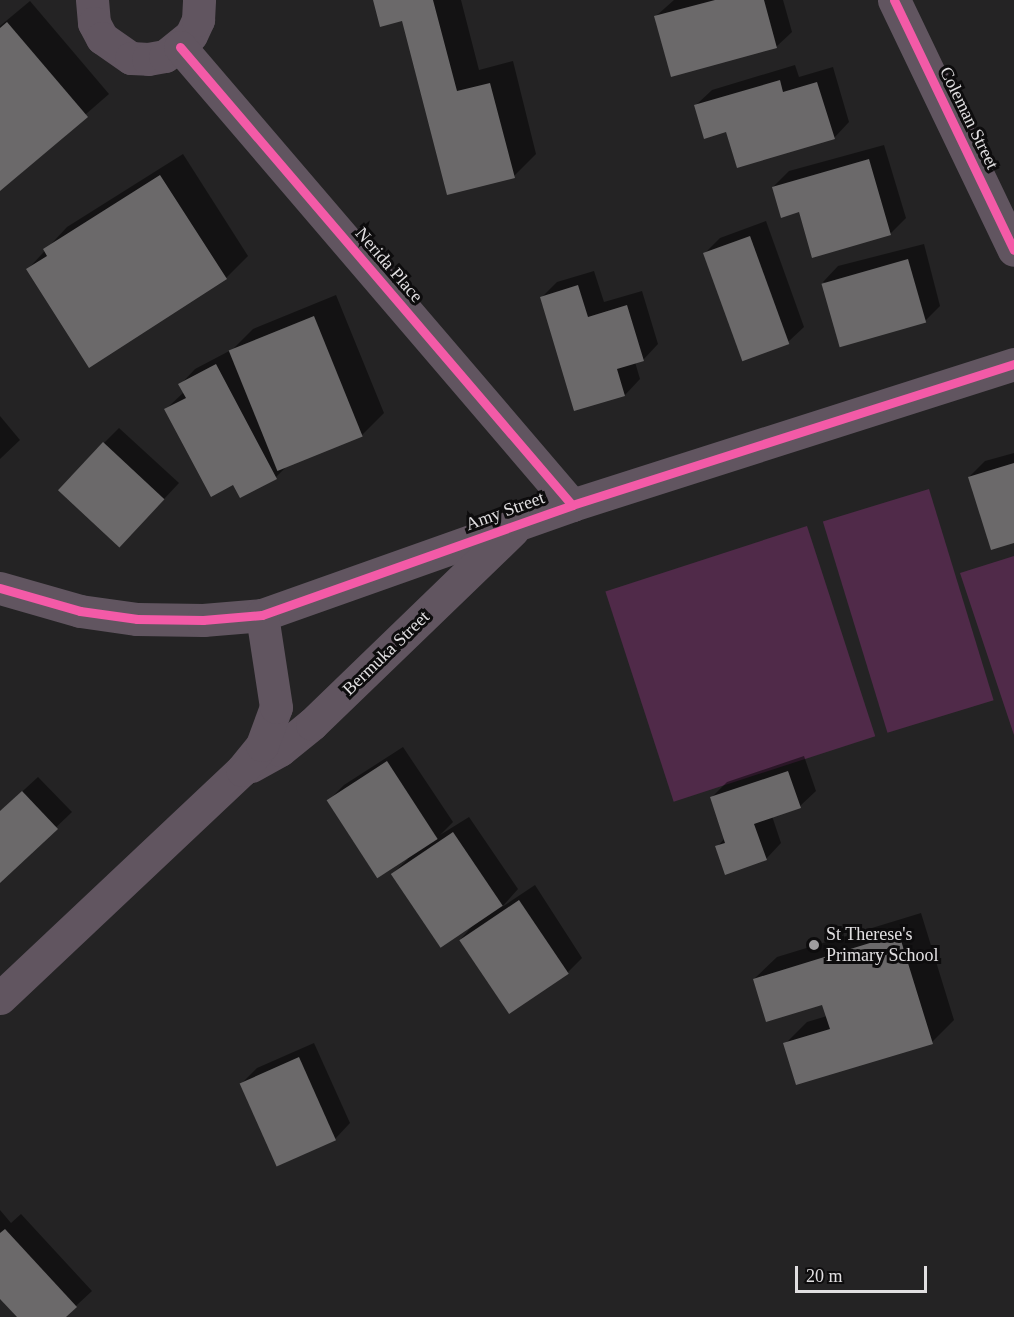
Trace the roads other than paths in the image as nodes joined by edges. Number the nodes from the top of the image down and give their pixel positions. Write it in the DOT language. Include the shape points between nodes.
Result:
graph roads {
  1 [pos="92,0"];
  2 [pos="199,0"];
  3 [pos="894,0"];
  4 [pos="180,47"];
  5 [pos="1014,250"];
  6 [pos="1014,364"];
  7 [pos="572,505"];
  8 [pos="521,523"];
  9 [pos="0,588"];
  10 [pos="262,615"];
  11 [pos="242,771"];
  12 [pos="0,998"];
  1 -- 4 [label="street" via="94,23 115,50 131,58 148,59 165,56"];
  2 -- 4 [label="street" via="198,20"];
  3 -- 5 [label="street, Coleman Street"];
  4 -- 7 [label="street, Nerida Place"];
  6 -- 7 [label="street, Amy Street"];
  7 -- 8 [label="street, Amy Street"];
  8 -- 10 [label="street, Amy Street"];
  8 -- 11 [label="street, Bermuka Street" via="312,724 280,750"];
  9 -- 10 [label="street, Amy Street" via="80,611 137,619 203,620"];
  10 -- 11 [label="street, Bermuka Street" via="276,707 262,745"];
  11 -- 12 [label="street, Bermuka Street"];
}
